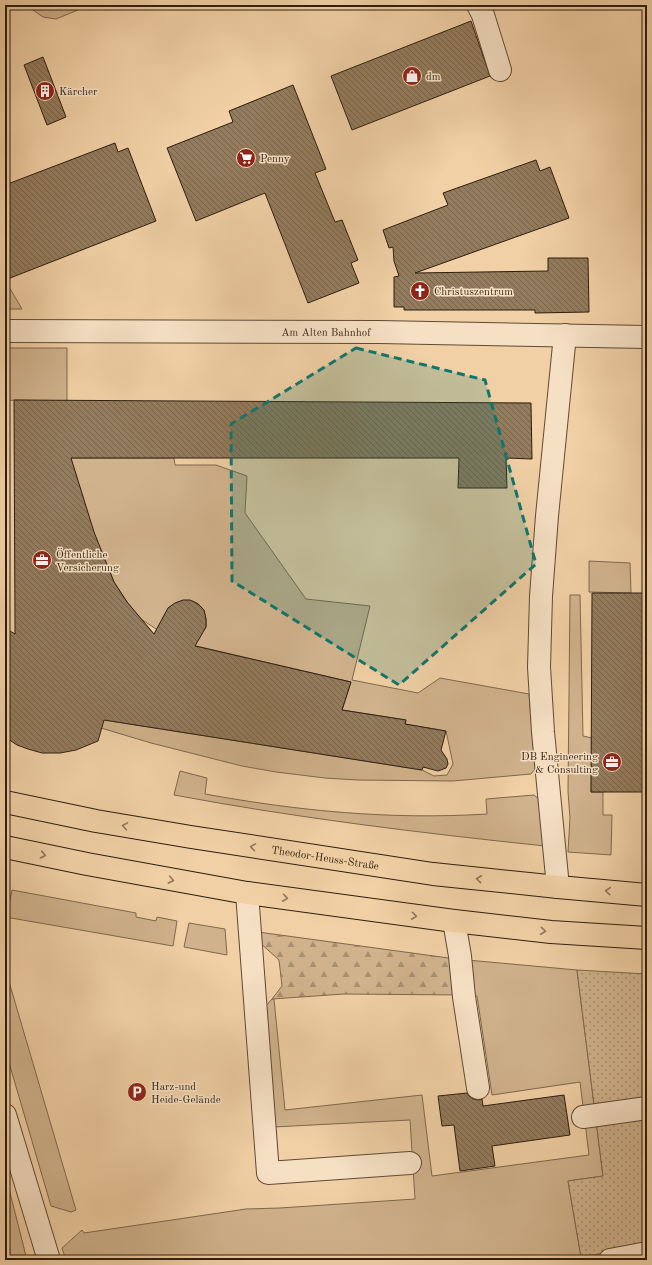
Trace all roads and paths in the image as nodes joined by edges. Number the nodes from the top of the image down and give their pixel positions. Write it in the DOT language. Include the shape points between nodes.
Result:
graph roads {
  1 [pos="478,5"];
  2 [pos="500,70"];
  3 [pos="5,332"];
  4 [pos="566,335"];
  5 [pos="647,337"];
  6 [pos="5,802"];
  7 [pos="5,847"];
  8 [pos="558,887"];
  9 [pos="247,893"];
  10 [pos="647,894"];
  11 [pos="454,922"];
  12 [pos="647,938"];
  13 [pos="478,1088"];
  14 [pos="647,1108"];
  15 [pos="583,1117"];
  16 [pos="6,1124"];
  17 [pos="410,1163"];
  18 [pos="647,1254"];
  19 [pos="49,1260"];
  20 [pos="610,1260"];
  1 -- 2 [label="street"];
  3 -- 4 [label="street, Am Alten Bahnhof"];
  4 -- 5 [label="street, Am Alten Bahnhof"];
  4 -- 8 [label="street" via="541,596 539,668 542,732"];
  8 -- 6 [label="main road, Theodor-Heuss-Straße, one-way" via="433,874 191,837"];
  7 -- 9 [label="main road, one-way"];
  10 -- 8 [label="main road, Theodor-Heuss-Straße, one-way"];
  9 -- 11 [label="main road, one-way"];
  9 -- 17 [label="street" via="268,1173"];
  11 -- 12 [label="main road, one-way"];
  11 -- 13 [label="street"];
  14 -- 15 [label="street"];
  16 -- 19 [label="street"];
  18 -- 20 [label="street"];
}
